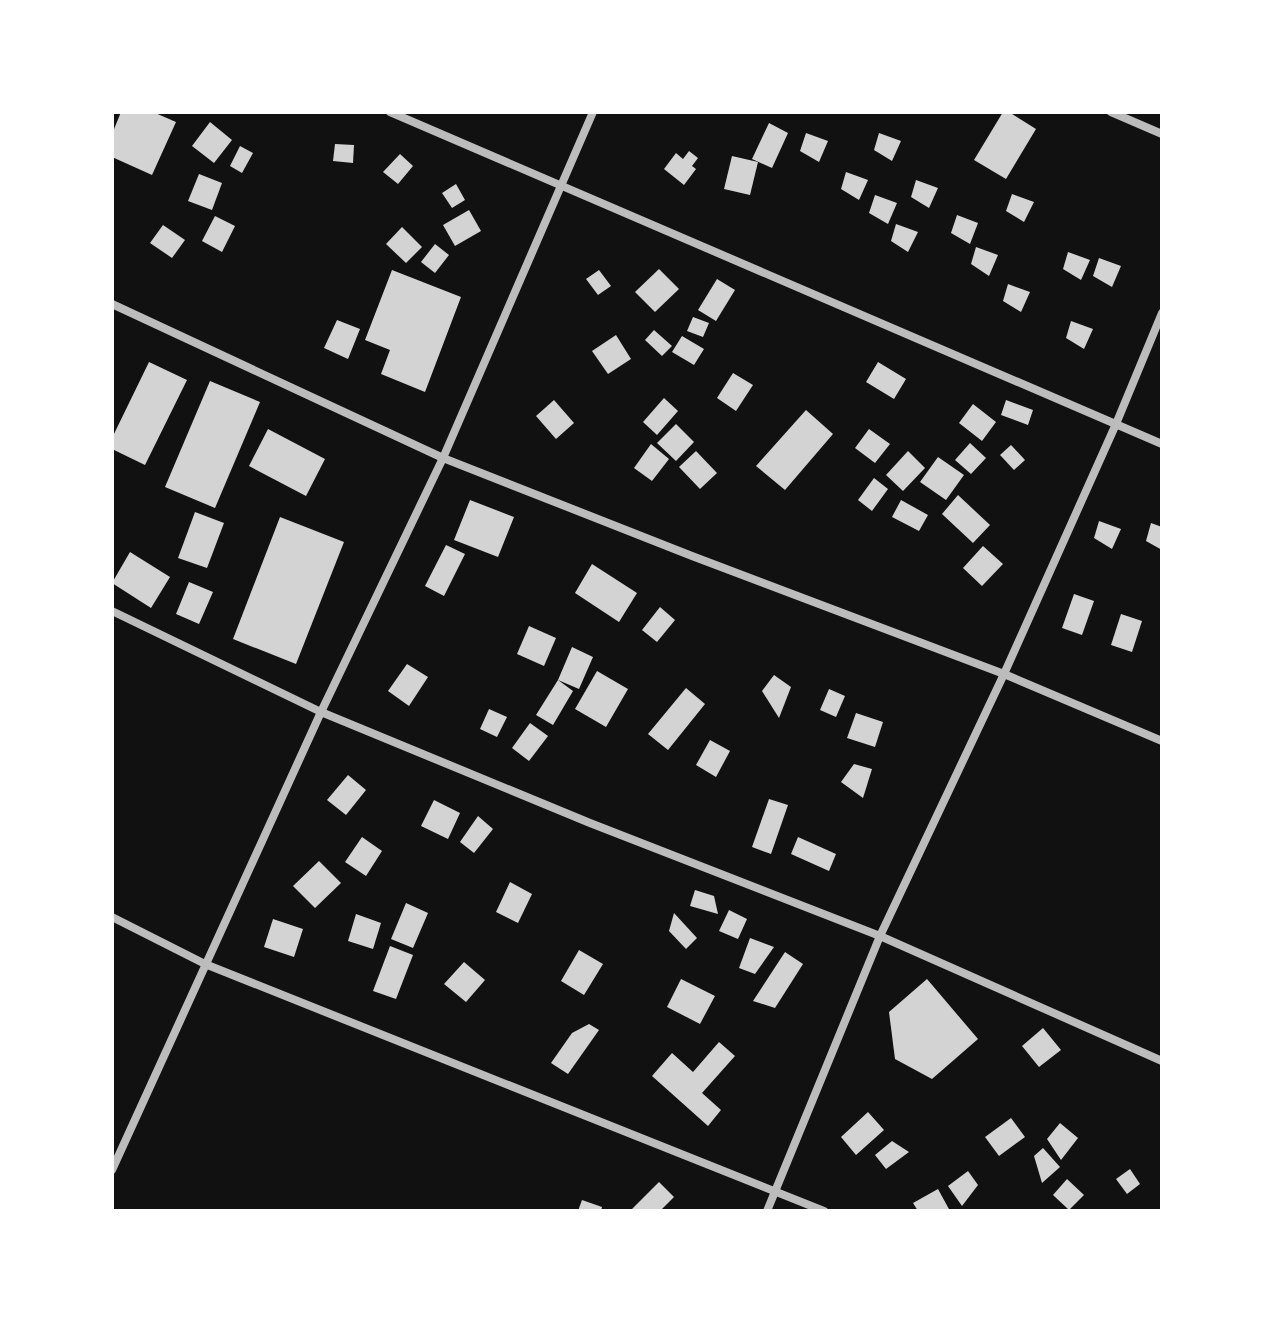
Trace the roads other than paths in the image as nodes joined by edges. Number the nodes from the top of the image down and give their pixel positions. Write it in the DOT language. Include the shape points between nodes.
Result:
graph roads {
  1 [pos="390,112"];
  2 [pos="593,112"];
  3 [pos="1111,112"];
  4 [pos="1162,134"];
  5 [pos="561,186"];
  6 [pos="112,304"];
  7 [pos="1162,313"];
  8 [pos="1116,424"];
  9 [pos="1162,444"];
  10 [pos="443,458"];
  11 [pos="112,611"];
  12 [pos="1004,674"];
  13 [pos="321,712"];
  14 [pos="1162,741"];
  15 [pos="112,917"];
  16 [pos="880,936"];
  17 [pos="205,964"];
  18 [pos="1162,1061"];
  19 [pos="112,1170"];
  20 [pos="775,1191"];
  21 [pos="767,1211"];
  22 [pos="824,1211"];
  1 -- 5 [label="street"];
  2 -- 5 [label="street"];
  3 -- 4 [label="street"];
  5 -- 8 [label="street"];
  5 -- 10 [label="street"];
  6 -- 10 [label="street"];
  7 -- 8 [label="street"];
  8 -- 9 [label="street"];
  8 -- 12 [label="street"];
  10 -- 12 [label="street"];
  10 -- 13 [label="street"];
  11 -- 13 [label="street"];
  12 -- 14 [label="street"];
  12 -- 16 [label="street"];
  13 -- 16 [label="street"];
  13 -- 17 [label="street"];
  15 -- 17 [label="street"];
  16 -- 18 [label="street"];
  16 -- 20 [label="street"];
  17 -- 19 [label="street"];
  17 -- 20 [label="street"];
  20 -- 21 [label="street"];
  20 -- 22 [label="street"];
}
